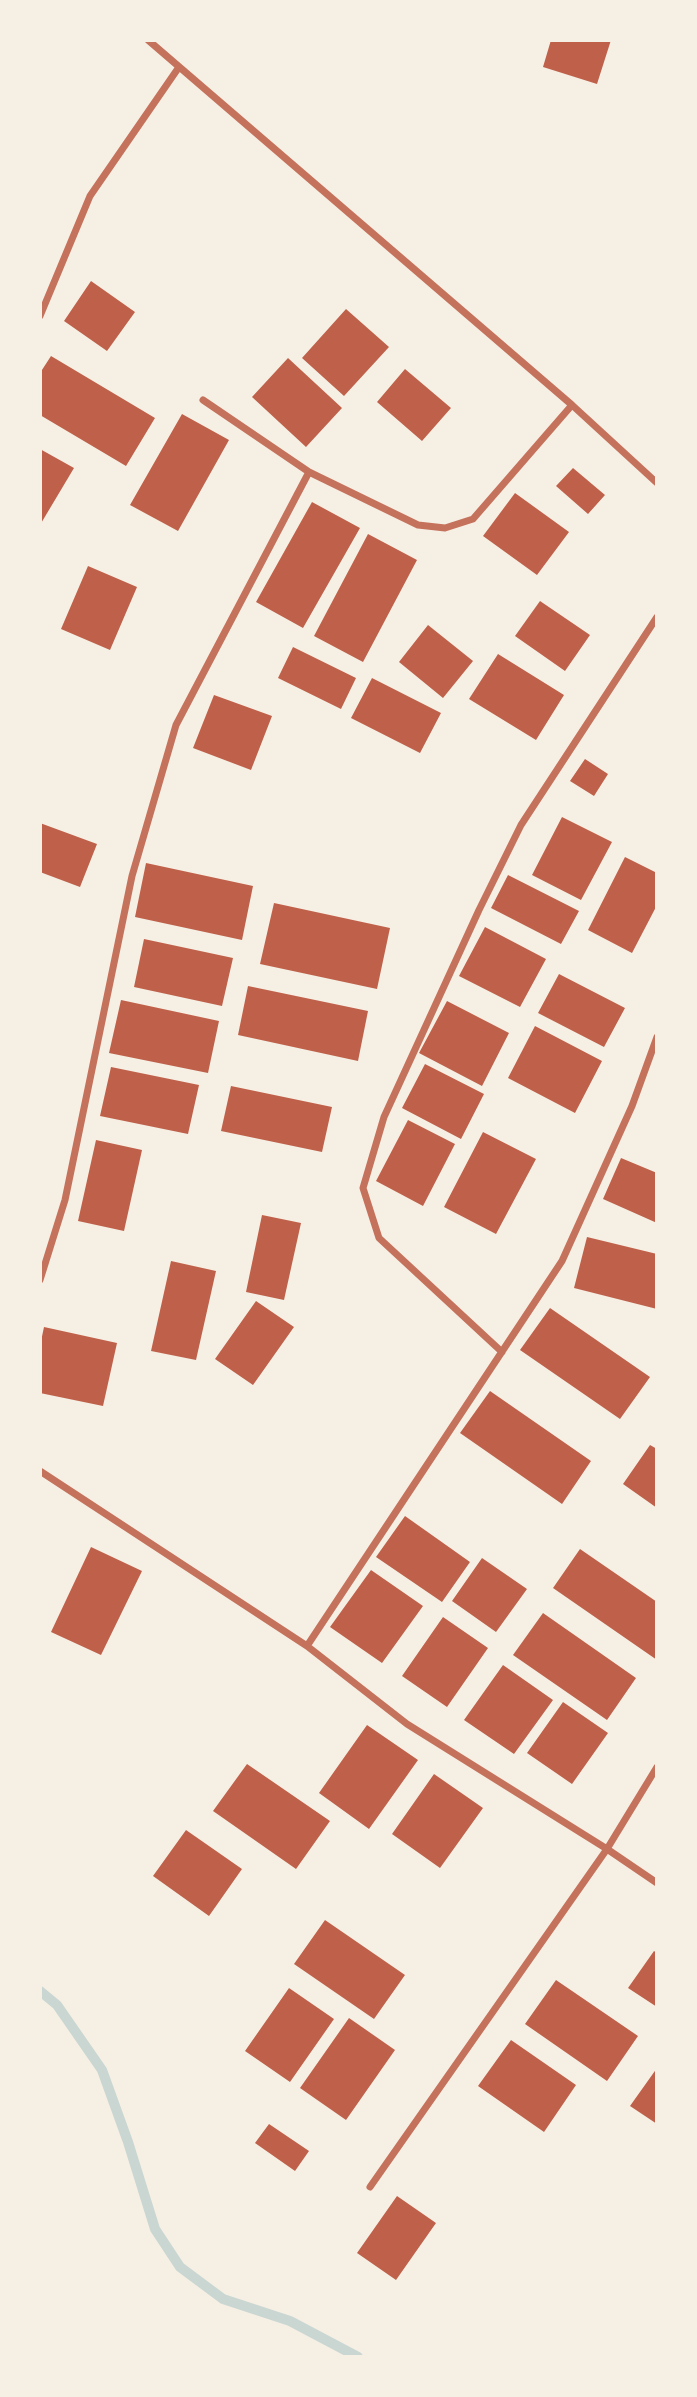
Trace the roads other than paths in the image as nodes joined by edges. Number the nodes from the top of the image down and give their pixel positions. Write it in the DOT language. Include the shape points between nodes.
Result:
graph roads {
  1 [pos="148,40"];
  2 [pos="178,67"];
  3 [pos="40,316"];
  4 [pos="203,400"];
  5 [pos="572,405"];
  6 [pos="309,472"];
  7 [pos="657,483"];
  8 [pos="657,617"];
  9 [pos="657,1037"];
  10 [pos="40,1280"];
  11 [pos="502,1352"];
  12 [pos="40,1471"];
  13 [pos="307,1646"];
  14 [pos="657,1768"];
  15 [pos="607,1849"];
  16 [pos="657,1884"];
  17 [pos="370,2187"];
  1 -- 2 [label="street"];
  2 -- 3 [label="street" via="90,196"];
  2 -- 5 [label="street"];
  4 -- 6 [label="street"];
  5 -- 6 [label="street" via="473,519 445,528 418,525"];
  5 -- 7 [label="street"];
  6 -- 10 [label="street" via="176,725 132,876 65,1200"];
  8 -- 11 [label="street" via="521,825 384,1117 363,1188 379,1238"];
  9 -- 11 [label="street" via="632,1106 562,1261"];
  11 -- 13 [label="street"];
  12 -- 13 [label="street"];
  13 -- 15 [label="street" via="407,1724"];
  14 -- 15 [label="street"];
  15 -- 16 [label="street"];
  15 -- 17 [label="street"];
}
